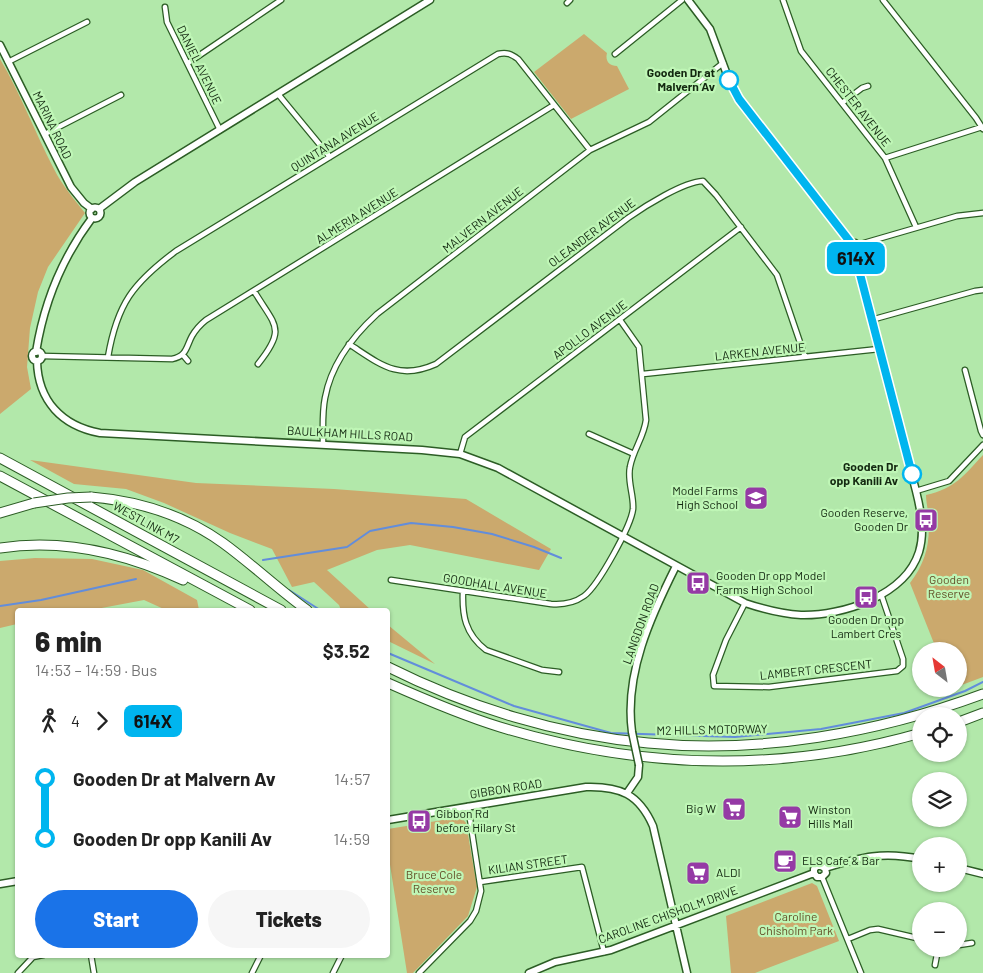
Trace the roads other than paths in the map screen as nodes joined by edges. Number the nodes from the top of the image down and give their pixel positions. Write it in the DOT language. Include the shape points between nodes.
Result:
graph roads {
  1 [pos="281,0"];
  2 [pos="430,0"];
  3 [pos="682,0"];
  4 [pos="688,0"];
  5 [pos="783,0"];
  6 [pos="883,0"];
  7 [pos="165,7"];
  8 [pos="87,22"];
  9 [pos="0,45"];
  10 [pos="615,54"];
  11 [pos="8,62"];
  12 [pos="188,63"];
  13 [pos="723,63"];
  14 [pos="868,86"];
  15 [pos="278,94"];
  16 [pos="121,95"];
  17 [pos="842,103"];
  18 [pos="554,105"];
  19 [pos="982,128"];
  20 [pos="220,130"];
  21 [pos="45,134"];
  22 [pos="590,150"];
  23 [pos="330,157"];
  24 [pos="885,158"];
  25 [pos="96,209"];
  26 [pos="983,213"];
  27 [pos="741,227"];
  28 [pos="916,227"];
  29 [pos="854,246"];
  30 [pos="983,290"];
  31 [pos="254,291"];
  32 [pos="620,320"];
  33 [pos="871,320"];
  34 [pos="349,344"];
  35 [pos="879,349"];
  36 [pos="183,355"];
  37 [pos="108,357"];
  38 [pos="805,357"];
  39 [pos="39,359"];
  40 [pos="188,361"];
  41 [pos="258,364"];
  42 [pos="965,370"];
  43 [pos="643,374"];
  44 [pos="589,434"];
  45 [pos="983,435"];
  46 [pos="323,444"];
  47 [pos="983,445"];
  48 [pos="460,454"];
  49 [pos="634,454"];
  50 [pos="0,458"];
  51 [pos="0,476"];
  52 [pos="916,491"];
  53 [pos="0,513"];
  54 [pos="622,536"];
  55 [pos="0,548"];
  56 [pos="676,566"];
  57 [pos="391,580"];
  58 [pos="203,585"];
  59 [pos="463,591"];
  60 [pos="881,594"];
  61 [pos="745,603"];
  62 [pos="246,608"];
  63 [pos="277,608"];
  64 [pos="304,608"];
  65 [pos="390,668"];
  66 [pos="559,672"];
  67 [pos="390,684"];
  68 [pos="983,694"];
  69 [pos="983,713"];
  70 [pos="967,719"];
  71 [pos="912,735"];
  72 [pos="627,794"];
  73 [pos="468,806"];
  74 [pos="390,820"];
  75 [pos="912,858"];
  76 [pos="824,868"];
  77 [pos="967,870"];
  78 [pos="814,873"];
  79 [pos="983,874"];
  80 [pos="822,877"];
  81 [pos="15,882"];
  82 [pos="480,882"];
  83 [pos="0,884"];
  84 [pos="676,925"];
  85 [pos="912,937"];
  86 [pos="848,939"];
  87 [pos="972,943"];
  88 [pos="967,944"];
  89 [pos="604,952"];
  90 [pos="937,957"];
  91 [pos="32,958"];
  92 [pos="92,958"];
  93 [pos="260,958"];
  94 [pos="340,958"];
  95 [pos="935,966"];
  96 [pos="18,973"];
  97 [pos="94,973"];
  98 [pos="252,973"];
  99 [pos="333,973"];
  100 [pos="419,973"];
  101 [pos="529,973"];
  102 [pos="687,973"];
  103 [pos="861,973"];
  1 -- 12 [label="street"];
  2 -- 15 [label="street"];
  3 -- 10 [label="street"];
  4 -- 13 [label="street" via="710,29"];
  5 -- 17 [label="street, CHESTER AVENUE" via="801,51"];
  6 -- 19 [label="street"];
  7 -- 12 [label="street, DANIEL AVENUE" via="167,22"];
  8 -- 11 [label="street"];
  9 -- 11 [label="street, MARINA ROAD"];
  11 -- 21 [label="street, MARINA ROAD"];
  12 -- 20 [label="street, DANIEL AVENUE"];
  13 -- 22 [label="street, MALVERN AVENUE" via="649,122"];
  13 -- 29 [label="street" via="739,99"];
  14 -- 17 [label="street"];
  15 -- 20 [label="street"];
  15 -- 23 [label="street"];
  16 -- 21 [label="street"];
  17 -- 24 [label="street, CHESTER AVENUE"];
  18 -- 22 [label="street, QUINTANA AVENUE"];
  18 -- 23 [label="street, QUINTANA AVENUE" via="518,59 505,52 491,57"];
  18 -- 31 [label="street, ALMERIA AVENUE"];
  19 -- 24 [label="street"];
  20 -- 25 [label="street"];
  21 -- 25 [label="street, MARINA ROAD" via="71,187 84,203"];
  22 -- 34 [label="street, MALVERN AVENUE" via="377,314"];
  23 -- 37 [label="street, QUINTANA AVENUE" via="176,251 152,270 139,282 122,307"];
  24 -- 28 [label="street, CHESTER AVENUE"];
  25 -- 39 [label="street, BAULKHAM HILLS ROAD" via="100,216 92,218 75,242 54,283 33,356"];
  26 -- 28 [label="street"];
  27 -- 32 [label="street, APOLLO AVENUE"];
  27 -- 34 [label="street, OLEANDER AVENUE" via="709,186 703,181 698,182 648,204 436,364 419,370 401,371 379,363"];
  27 -- 38 [label="street, OLEANDER AVENUE" via="777,275"];
  28 -- 29 [label="street"];
  29 -- 33 [label="street, BAULKHAM HILLS ROAD"];
  30 -- 33 [label="street"];
  31 -- 36 [label="street, ALMERIA AVENUE" via="200,325"];
  31 -- 41 [label="street" via="276,331 273,344"];
  32 -- 43 [label="street, GOODHALL AVENUE" via="638,343"];
  32 -- 48 [label="street, APOLLO AVENUE" via="465,437"];
  33 -- 35 [label="street, BAULKHAM HILLS ROAD"];
  34 -- 46 [label="street, MALVERN AVENUE" via="335,368 325,398"];
  35 -- 38 [label="street, LARKEN AVENUE"];
  35 -- 52 [label="street, BAULKHAM HILLS ROAD"];
  36 -- 37 [label="street" via="172,359"];
  36 -- 40 [label="street"];
  37 -- 39 [label="street"];
  38 -- 43 [label="street, LARKEN AVENUE"];
  39 -- 46 [label="street, BAULKHAM HILLS ROAD" via="39,381 48,401 68,421 89,431"];
  42 -- 45 [label="street"];
  43 -- 49 [label="street, GOODHALL AVENUE" via="646,420"];
  44 -- 49 [label="street"];
  46 -- 48 [label="street, BAULKHAM HILLS ROAD"];
  47 -- 52 [label="street" via="948,481"];
  48 -- 54 [label="street, BAULKHAM HILLS ROAD" via="498,468"];
  49 -- 54 [label="street, GOODHALL AVENUE" via="629,476 633,507"];
  50 -- 63 [label="highway, WESTLINK M7"];
  51 -- 58 [label="highway"];
  52 -- 60 [label="street, BAULKHAM HILLS ROAD" via="922,528 919,552 905,576"];
  53 -- 64 [label="highway, bridge" via="68,498 139,504 192,524 223,543"];
  54 -- 56 [label="street, BAULKHAM HILLS ROAD"];
  54 -- 59 [label="street, GOODHALL AVENUE" via="590,591 572,602 551,604"];
  55 -- 58 [label="highway" via="41,544 74,546 141,563"];
  56 -- 61 [label="street, BAULKHAM HILLS ROAD"];
  56 -- 72 [label="street, LANGDON ROAD, bridge" via="649,627 634,677 630,706 639,765 638,777"];
  57 -- 59 [label="street, GOODHALL AVENUE"];
  58 -- 62 [label="highway"];
  59 -- 66 [label="street" via="464,618 478,644 486,650 542,670"];
  60 -- 61 [label="street, BAULKHAM HILLS ROAD" via="848,608 816,614 778,612"];
  60 -- 61 [label="street, LAMBERT CRESCENT" via="903,660 897,671 769,687 714,686 713,675 726,640"];
  65 -- 68 [label="highway, M2 HILLS MOTORWAY" via="445,693 531,721 614,739 668,745 738,745 822,736 899,721"];
  67 -- 71 [label="highway" via="500,727 593,750 656,759 766,760 837,753"];
  69 -- 70 [label="highway"];
  72 -- 73 [label="street, GIBBON ROAD" via="612,788 586,787"];
  72 -- 84 [label="street" via="644,809 653,826"];
  73 -- 74 [label="street, GIBBON ROAD"];
  73 -- 82 [label="street"];
  75 -- 76 [label="street" via="878,855"];
  76 -- 78 [label="street" via="817,866"];
  76 -- 80 [label="street" via="826,873"];
  77 -- 79 [label="street"];
  78 -- 80 [label="street"];
  78 -- 84 [label="street, CAROLINE CHISHOLM DRIVE"];
  80 -- 86 [label="street"];
  81 -- 83 [label="street"];
  82 -- 89 [label="street, KILIAN STREET" via="582,867"];
  82 -- 100 [label="street" via="479,903 470,921"];
  84 -- 89 [label="street, CAROLINE CHISHOLM DRIVE"];
  84 -- 102 [label="street"];
  85 -- 86 [label="street" via="878,929"];
  86 -- 103 [label="street"];
  87 -- 88 [label="street"];
  89 -- 101 [label="street, CAROLINE CHISHOLM DRIVE" via="555,962"];
  90 -- 95 [label="street"];
  91 -- 96 [label="street"];
  92 -- 97 [label="street"];
  93 -- 98 [label="street"];
  94 -- 99 [label="street"];
}
